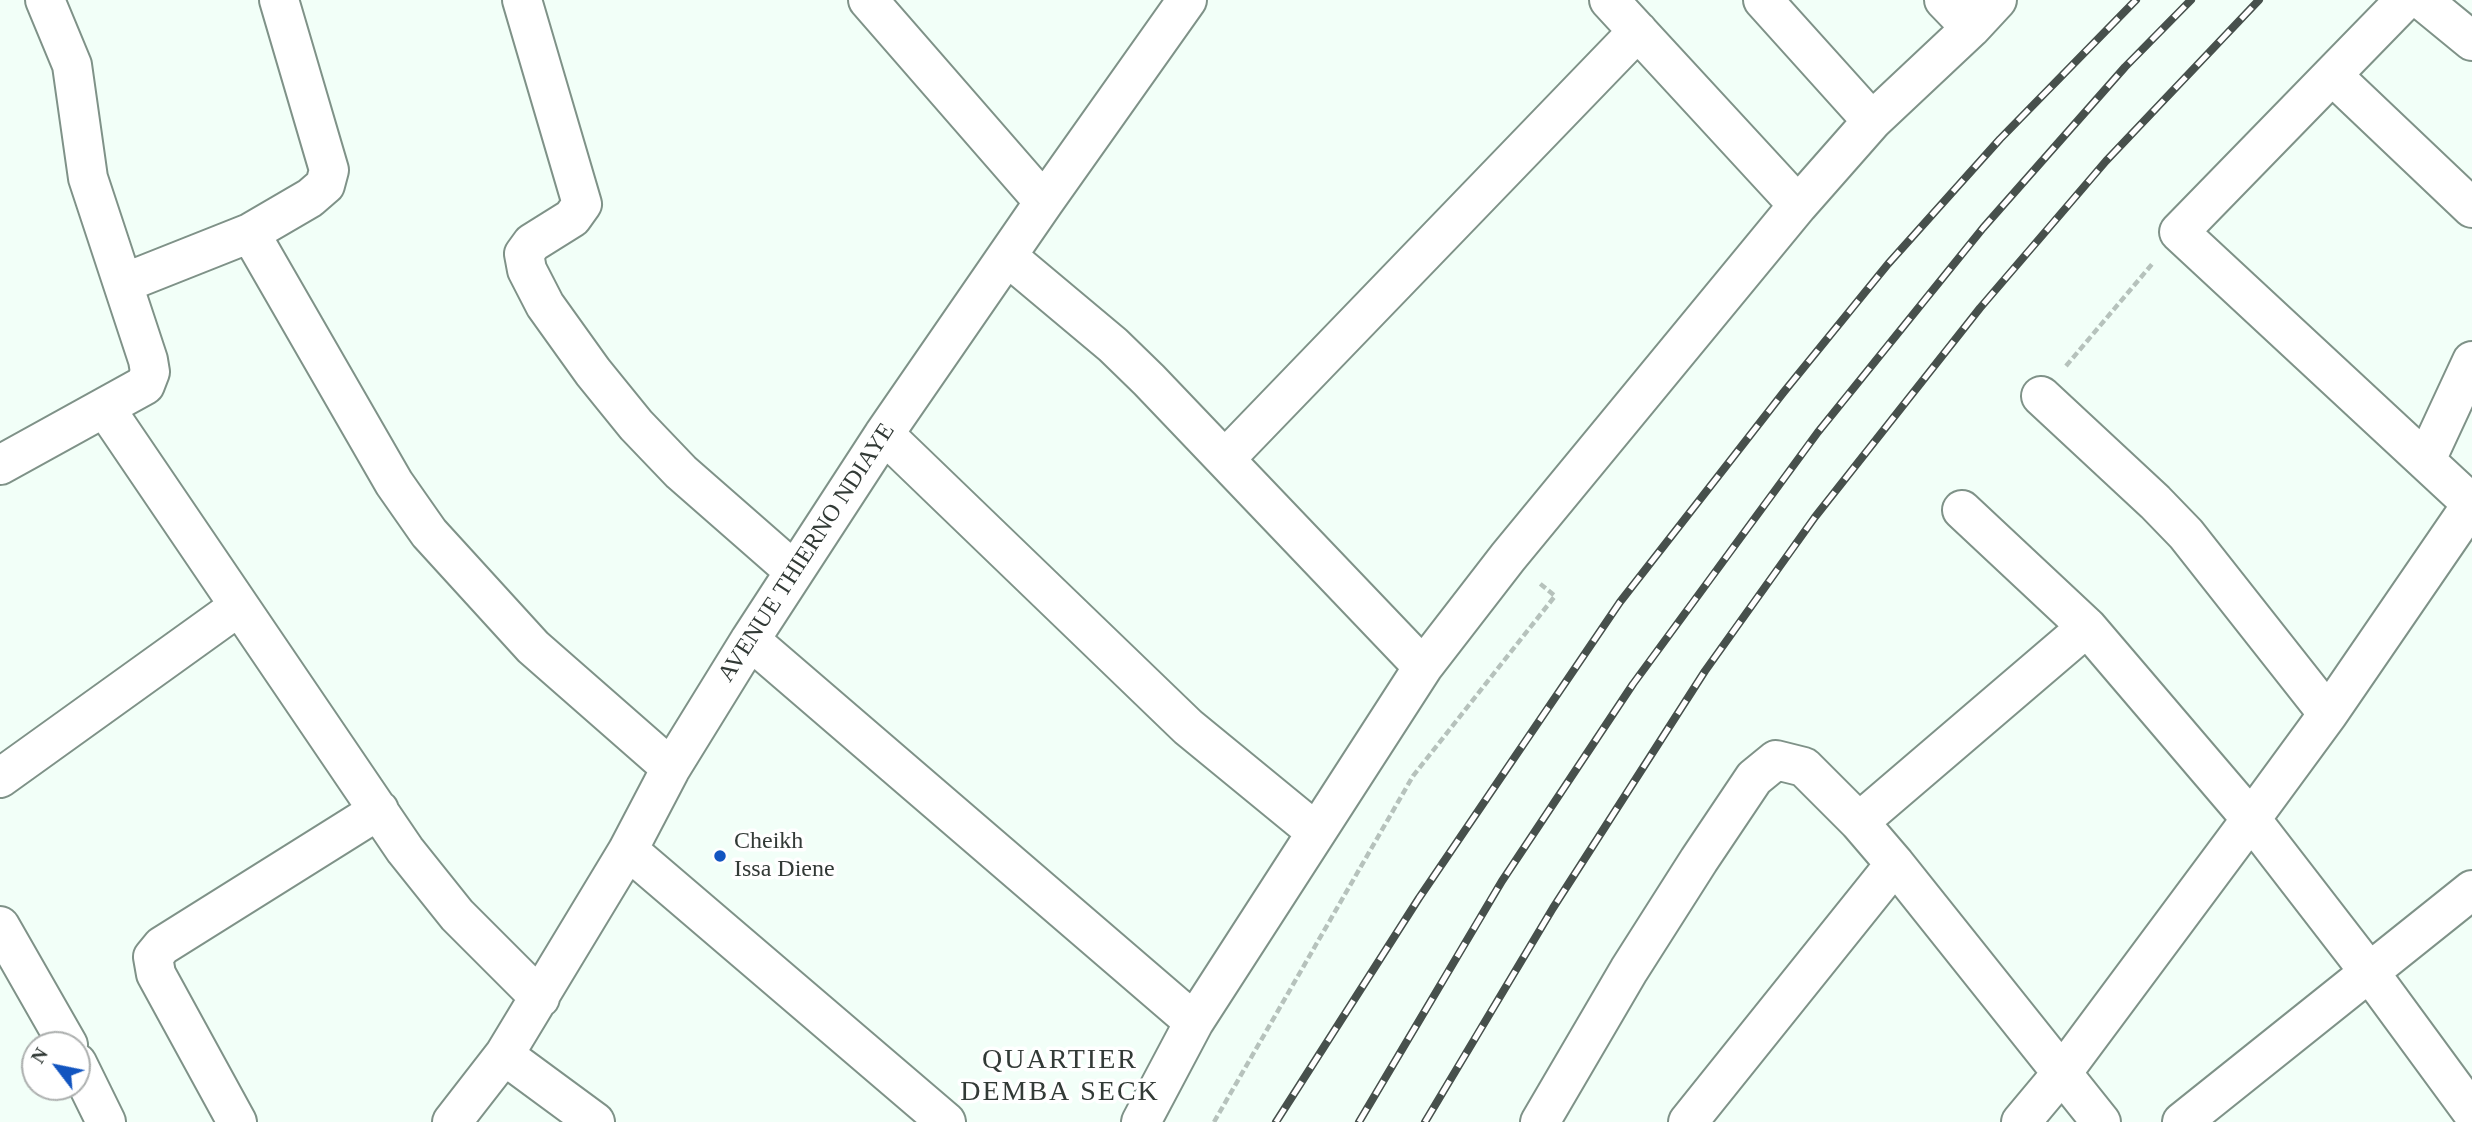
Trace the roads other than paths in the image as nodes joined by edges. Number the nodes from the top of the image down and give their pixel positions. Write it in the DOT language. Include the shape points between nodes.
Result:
graph roads {
  1 [pos="45,0"];
  2 [pos="279,0"];
  3 [pos="523,0"];
  4 [pos="868,0"];
  5 [pos="1187,0"];
  6 [pos="1609,0"];
  7 [pos="1763,0"];
  8 [pos="1944,0"];
  9 [pos="1997,0"];
  10 [pos="2405,0"];
  11 [pos="2422,0"];
  12 [pos="1971,28"];
  13 [pos="1638,31"];
  14 [pos="2472,41"];
  15 [pos="2332,75"];
  16 [pos="1872,121"];
  17 [pos="1044,202"];
  18 [pos="1798,205"];
  19 [pos="2472,208"];
  20 [pos="250,233"];
  21 [pos="1008,257"];
  22 [pos="124,284"];
  23 [pos="2472,361"];
  24 [pos="2040,396"];
  25 [pos="105,408"];
  26 [pos="884,433"];
  27 [pos="1225,459"];
  28 [pos="2426,460"];
  29 [pos="0,465"];
  30 [pos="2472,504"];
  31 [pos="1962,510"];
  32 [pos="794,571"];
  33 [pos="238,607"];
  34 [pos="2087,627"];
  35 [pos="750,640"];
  36 [pos="1423,667"];
  37 [pos="2328,714"];
  38 [pos="671,768"];
  39 [pos="0,778"];
  40 [pos="379,810"];
  41 [pos="2251,820"];
  42 [pos="1858,822"];
  43 [pos="1316,832"];
  44 [pos="628,850"];
  45 [pos="1895,864"];
  46 [pos="2472,890"];
  47 [pos="0,926"];
  48 [pos="2370,973"];
  49 [pos="540,998"];
  50 [pos="1194,1022"];
  51 [pos="60,1031"];
  52 [pos="504,1055"];
  53 [pos="2062,1073"];
  54 [pos="91,1091"];
  55 [pos="2472,1112"];
  56 [pos="106,1122"];
  57 [pos="237,1122"];
  58 [pos="452,1122"];
  59 [pos="595,1122"];
  60 [pos="946,1122"];
  61 [pos="1142,1122"];
  62 [pos="1540,1122"];
  63 [pos="1688,1122"];
  64 [pos="2021,1122"];
  65 [pos="2101,1122"];
  66 [pos="2182,1122"];
  1 -- 22 [label="street" via="72,65 88,178"];
  2 -- 20 [label="street" via="329,170 325,185 310,198"];
  3 -- 32 [label="street" via="582,204 572,218 532,243 524,254 527,270 545,305 636,425 681,472"];
  4 -- 17 [label="street"];
  5 -- 17 [label="street, AVENUE THIERNO NDIAYE"];
  6 -- 13 [label="street"];
  7 -- 16 [label="street"];
  8 -- 12 [label="street"];
  9 -- 12 [label="street"];
  10 -- 15 [label="street"];
  11 -- 14 [label="street"];
  12 -- 16 [label="street"];
  13 -- 18 [label="street"];
  13 -- 27 [label="street"];
  15 -- 19 [label="street"];
  15 -- 28 [label="street" via="2179,232"];
  16 -- 18 [label="street"];
  17 -- 21 [label="street, AVENUE THIERNO NDIAYE"];
  18 -- 36 [label="street"];
  20 -- 22 [label="street"];
  20 -- 38 [label="street" via="394,483 429,533 533,647"];
  21 -- 26 [label="street, AVENUE THIERNO NDIAYE"];
  21 -- 27 [label="street" via="1113,345"];
  22 -- 25 [label="street" via="150,372 145,385"];
  23 -- 28 [label="street"];
  24 -- 37 [label="street" via="2186,534"];
  25 -- 29 [label="street"];
  25 -- 33 [label="street"];
  26 -- 32 [label="street, AVENUE THIERNO NDIAYE"];
  26 -- 43 [label="street" via="1188,727"];
  27 -- 36 [label="street"];
  28 -- 30 [label="street"];
  30 -- 37 [label="street"];
  31 -- 34 [label="street"];
  32 -- 35 [label="street, AVENUE THIERNO NDIAYE"];
  33 -- 39 [label="street"];
  33 -- 40 [label="street"];
  34 -- 41 [label="street"];
  34 -- 42 [label="street"];
  35 -- 38 [label="street, AVENUE THIERNO NDIAYE"];
  35 -- 50 [label="street"];
  36 -- 43 [label="street"];
  37 -- 41 [label="street"];
  38 -- 44 [label="street, AVENUE THIERNO NDIAYE"];
  40 -- 49 [label="street" via="457,915"];
  40 -- 57 [label="street" via="162,946 153,957 156,974"];
  41 -- 48 [label="street"];
  41 -- 53 [label="street"];
  42 -- 45 [label="street"];
  42 -- 62 [label="street" via="1804,767 1776,760 1754,778 1629,970"];
  43 -- 50 [label="street"];
  44 -- 49 [label="street, AVENUE THIERNO NDIAYE"];
  44 -- 60 [label="street"];
  45 -- 53 [label="street"];
  45 -- 63 [label="street"];
  46 -- 48 [label="street"];
  47 -- 51 [label="street"];
  48 -- 55 [label="street"];
  48 -- 66 [label="street"];
  49 -- 52 [label="street, AVENUE THIERNO NDIAYE"];
  50 -- 61 [label="street"];
  52 -- 58 [label="street, AVENUE THIERNO NDIAYE"];
  52 -- 59 [label="street"];
  53 -- 64 [label="street"];
  53 -- 65 [label="street"];
  54 -- 56 [label="street"];
}
